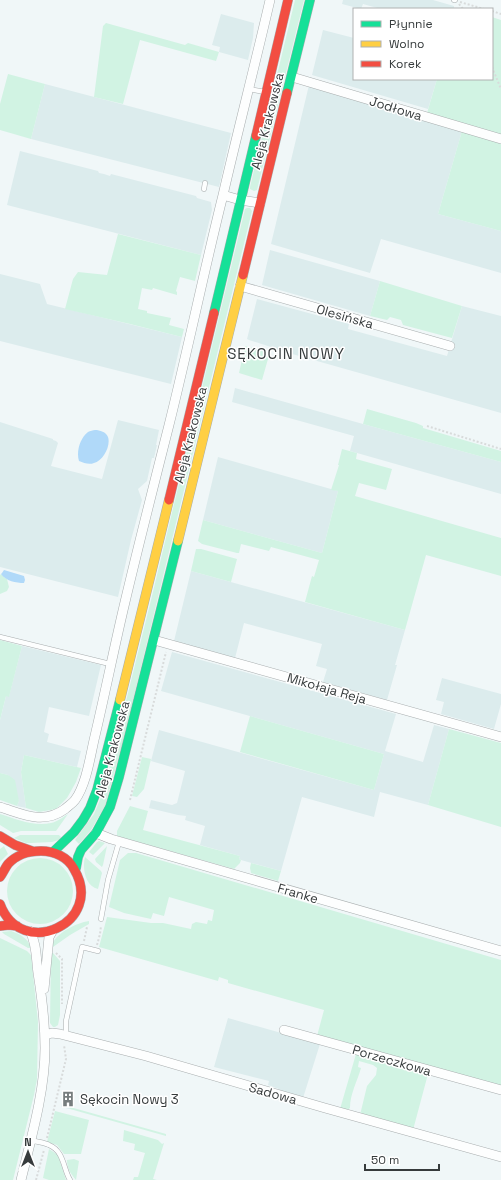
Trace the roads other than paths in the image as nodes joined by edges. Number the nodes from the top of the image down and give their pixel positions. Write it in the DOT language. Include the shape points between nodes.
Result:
graph roads {
  1 [pos="270,0"];
  2 [pos="288,0"];
  3 [pos="310,0"];
  4 [pos="292,77"];
  5 [pos="249,89"];
  6 [pos="266,92"];
  7 [pos="501,139"];
  8 [pos="205,183"];
  9 [pos="204,189"];
  10 [pos="223,195"];
  11 [pos="240,200"];
  12 [pos="260,203"];
  13 [pos="240,286"];
  14 [pos="450,346"];
  15 [pos="0,637"];
  16 [pos="154,640"];
  17 [pos="110,664"];
  18 [pos="501,737"];
  19 [pos="0,807"];
  20 [pos="96,833"];
  21 [pos="0,836"];
  22 [pos="119,842"];
  23 [pos="32,851"];
  24 [pos="53,852"];
  25 [pos="76,868"];
  26 [pos="1,872"];
  27 [pos="0,904"];
  28 [pos="101,919"];
  29 [pos="0,926"];
  30 [pos="17,926"];
  31 [pos="53,930"];
  32 [pos="30,931"];
  33 [pos="97,951"];
  34 [pos="501,951"];
  35 [pos="43,1002"];
  36 [pos="284,1030"];
  37 [pos="45,1035"];
  38 [pos="65,1039"];
  39 [pos="501,1090"];
  40 [pos="30,1140"];
  41 [pos="501,1157"];
  42 [pos="21,1180"];
  43 [pos="70,1180"];
  1 -- 5 [label="street"];
  2 -- 6 [label="main road, Aleja Krakowska"];
  3 -- 4 [label="main road, Aleja Krakowska"];
  4 -- 7 [label="street, Jodłowa"];
  4 -- 12 [label="main road, Aleja Krakowska"];
  5 -- 6 [label="lane"];
  5 -- 10 [label="street"];
  6 -- 11 [label="main road, Aleja Krakowska"];
  8 -- 9 [label="lane"];
  10 -- 11 [label="street"];
  10 -- 17 [label="street"];
  11 -- 12 [label="street"];
  11 -- 24 [label="main road, Aleja Krakowska" via="97,790 89,810 68,839"];
  12 -- 13 [label="main road, Aleja Krakowska"];
  13 -- 14 [label="street, Olesińska"];
  13 -- 16 [label="main road, Aleja Krakowska"];
  15 -- 17 [label="lane"];
  16 -- 18 [label="street, Mikołaja Reja"];
  16 -- 20 [label="main road, Aleja Krakowska" via="114,795"];
  17 -- 19 [label="street" via="90,759 81,789 74,802 56,815 46,818 37,818"];
  20 -- 22 [label="street, Franke"];
  20 -- 25 [label="main road, Aleja Krakowska" via="81,850"];
  21 -- 23 [label="main road" via="14,845"];
  22 -- 28 [label="lane" via="108,880"];
  22 -- 34 [label="street, Franke"];
  23 -- 24 [label="main road"];
  23 -- 26 [label="main road" via="14,857"];
  24 -- 25 [label="main road"];
  25 -- 31 [label="main road" via="82,892 78,909 67,923"];
  27 -- 30 [label="main road" via="5,914"];
  29 -- 30 [label="main road"];
  30 -- 32 [label="main road"];
  31 -- 32 [label="main road"];
  31 -- 35 [label="street" via="49,937"];
  32 -- 35 [label="street"];
  33 -- 38 [label="lane" via="82,947 66,1021"];
  35 -- 37 [label="street"];
  36 -- 39 [label="street, Porzeczkowa"];
  37 -- 38 [label="street, Sadowa" via="52,1033"];
  37 -- 40 [label="street" via="44,1074"];
  38 -- 41 [label="street, Sadowa" via="153,1058"];
  40 -- 42 [label="street"];
  40 -- 43 [label="lane" via="50,1145 60,1154"];
}
